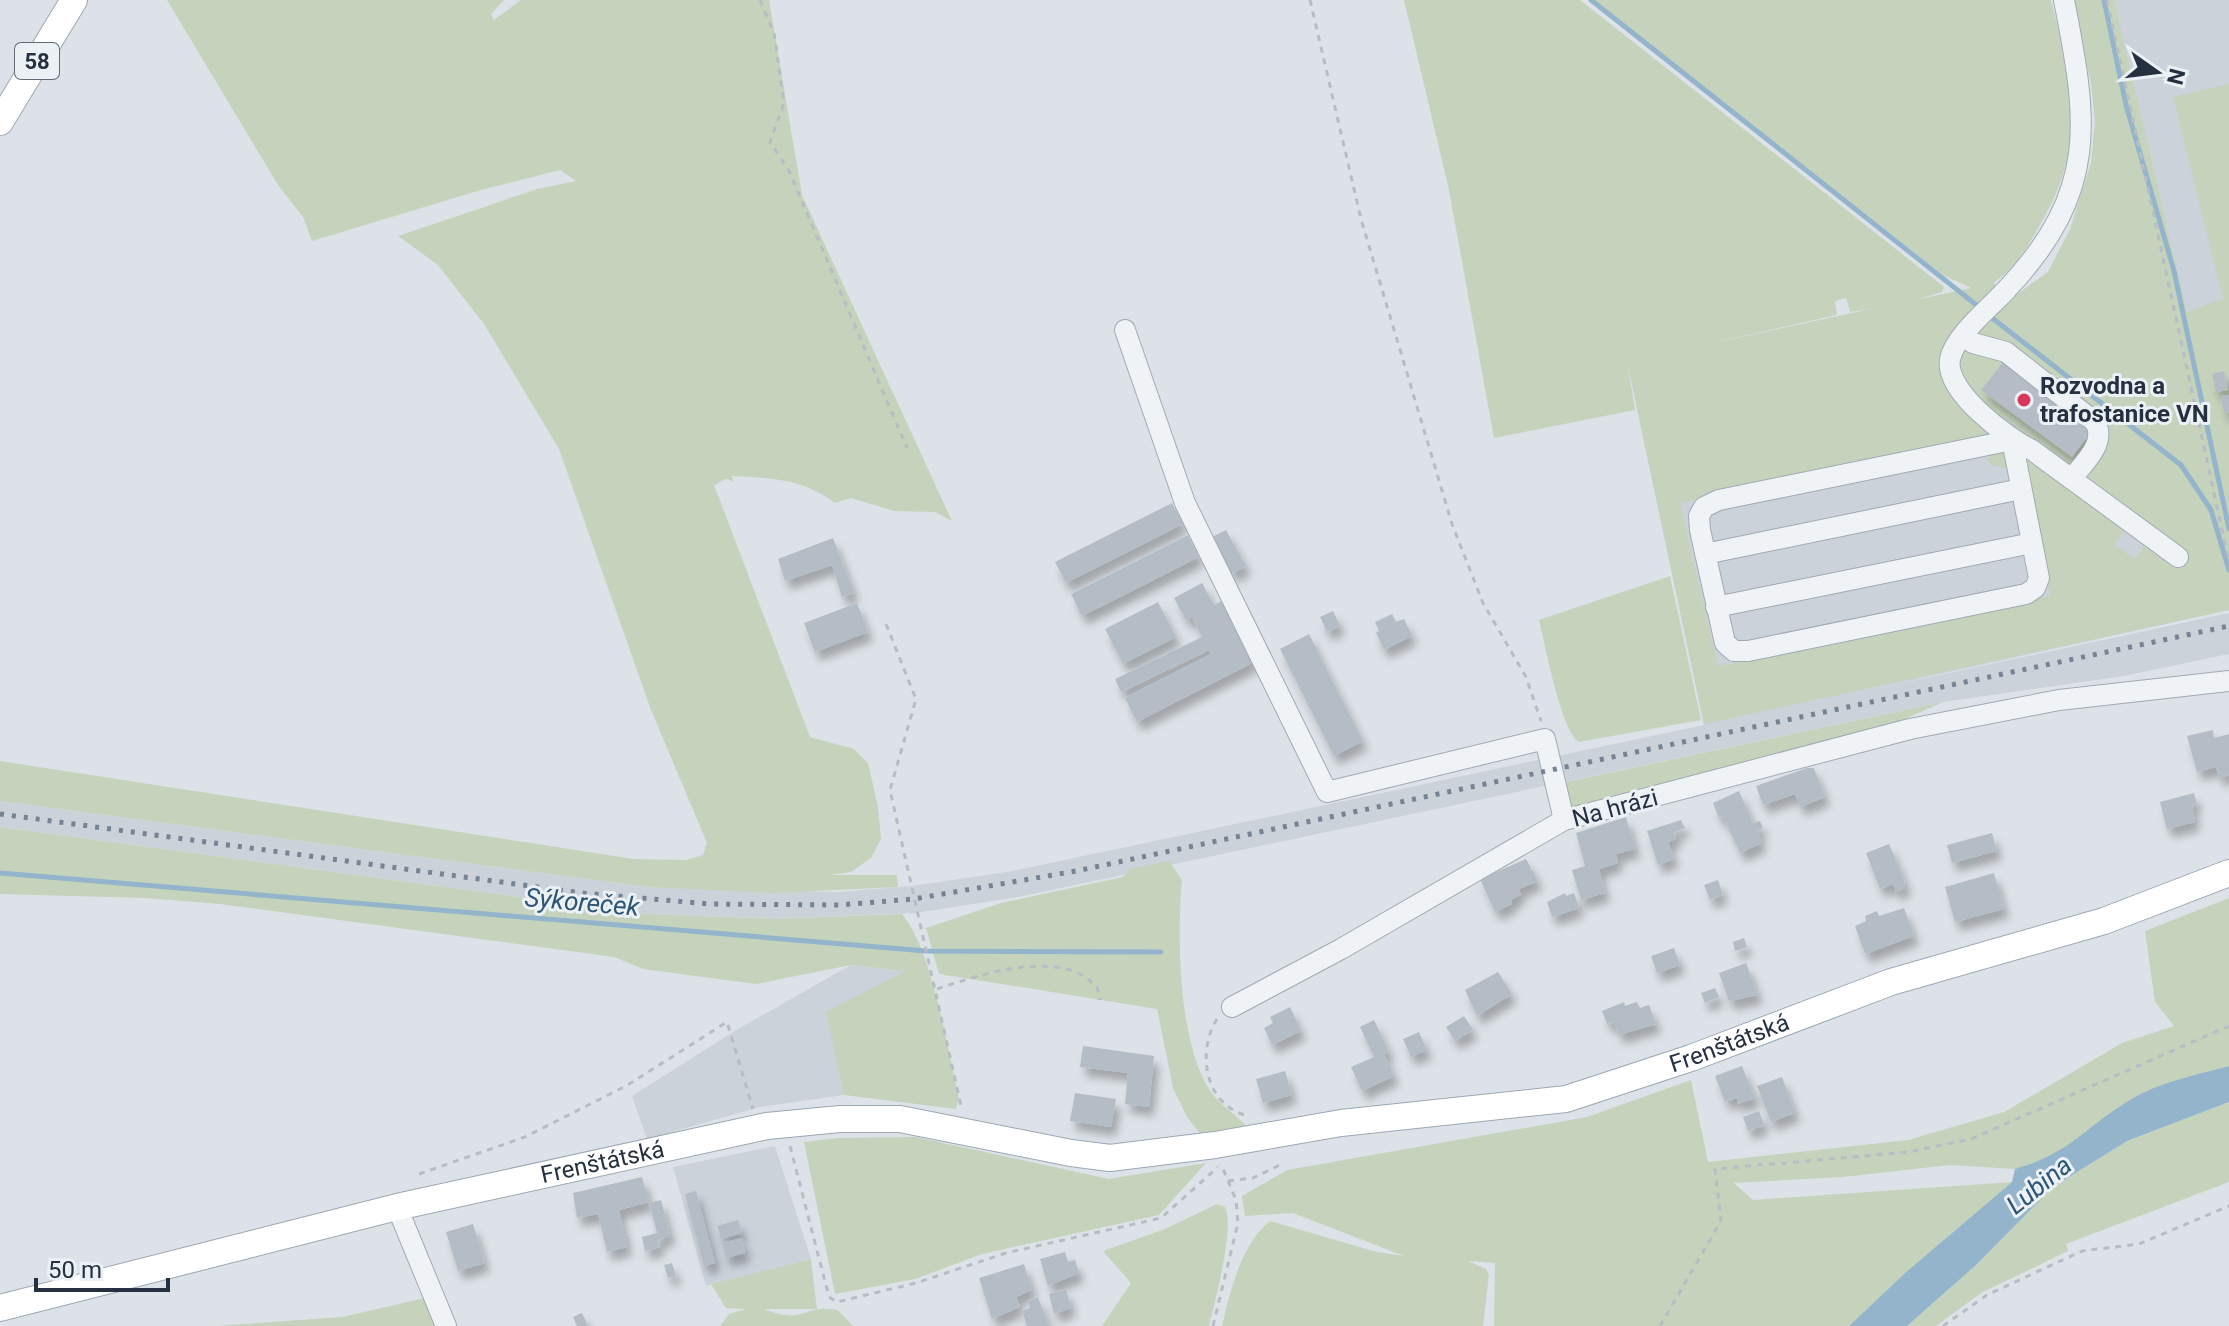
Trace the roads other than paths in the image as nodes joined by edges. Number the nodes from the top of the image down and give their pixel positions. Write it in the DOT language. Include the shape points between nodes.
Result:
graph roads {
  1 [pos="74,0"];
  2 [pos="2064,0"];
  3 [pos="0,122"];
  4 [pos="1125,330"];
  5 [pos="1964,336"];
  6 [pos="2012,440"];
  7 [pos="2071,479"];
  8 [pos="2021,489"];
  9 [pos="2032,543"];
  10 [pos="1705,554"];
  11 [pos="2178,557"];
  12 [pos="1716,607"];
  13 [pos="2229,681"];
  14 [pos="1564,820"];
  15 [pos="2229,873"];
  16 [pos="1232,1007"];
  17 [pos="397,1207"];
  18 [pos="0,1308"];
  19 [pos="446,1326"];
  1 -- 3 [label="main road, 58"];
  2 -- 5 [label="street" via="2083,118 2077,171 2037,257"];
  4 -- 14 [label="street" via="1185,503 1327,792 1545,739"];
  5 -- 6 [label="street" via="1951,354 1951,377"];
  5 -- 7 [label="street" via="2006,352 2095,422 2097,444"];
  6 -- 7 [label="street"];
  6 -- 8 [label="street"];
  6 -- 10 [label="street" via="1719,500 1699,516"];
  7 -- 11 [label="street"];
  8 -- 9 [label="street"];
  8 -- 10 [label="street"];
  9 -- 12 [label="street"];
  9 -- 12 [label="street" via="2039,578 2026,594 1748,651 1734,651 1725,643"];
  10 -- 12 [label="street"];
  13 -- 14 [label="street, Na hrázi" via="2059,700 1910,729"];
  14 -- 16 [label="street, Na hrázi"];
  15 -- 17 [label="main road, Frenštátská" via="2104,921 1891,982 1600,1091 1547,1102 1256,1127 1218,1155 1091,1157 890,1118 772,1126"];
  17 -- 18 [label="main road, Frenštátská"];
  17 -- 19 [label="street"];
}
